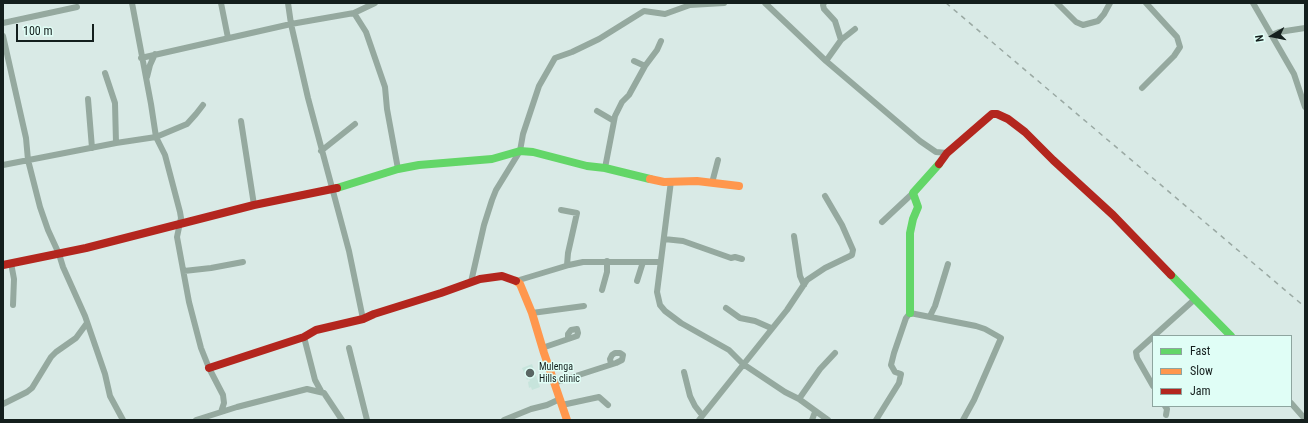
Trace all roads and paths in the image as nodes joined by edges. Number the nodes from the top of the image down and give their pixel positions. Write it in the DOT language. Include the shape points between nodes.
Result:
graph roads {
  1 [pos="132,3"];
  2 [pos="221,3"];
  3 [pos="288,3"];
  4 [pos="375,3"];
  5 [pos="724,3"];
  6 [pos="765,3"];
  7 [pos="824,3"];
  8 [pos="1058,3"];
  9 [pos="1110,3"];
  10 [pos="1146,3"];
  11 [pos="1253,3"];
  12 [pos="693,4"];
  13 [pos="77,7"];
  14 [pos="354,13"];
  15 [pos="3,23"];
  16 [pos="290,24"];
  17 [pos="1305,28"];
  18 [pos="854,29"];
  19 [pos="1272,35"];
  20 [pos="3,36"];
  21 [pos="228,38"];
  22 [pos="841,40"];
  23 [pos="661,41"];
  24 [pos="155,54"];
  25 [pos="141,58"];
  26 [pos="634,61"];
  27 [pos="826,61"];
  28 [pos="644,66"];
  29 [pos="106,72"];
  30 [pos="146,81"];
  31 [pos="1142,88"];
  32 [pos="88,99"];
  33 [pos="203,105"];
  34 [pos="1305,107"];
  35 [pos="597,111"];
  36 [pos="241,121"];
  37 [pos="614,121"];
  38 [pos="355,124"];
  39 [pos="156,137"];
  40 [pos="116,143"];
  41 [pos="92,148"];
  42 [pos="321,151"];
  43 [pos="520,151"];
  44 [pos="947,153"];
  45 [pos="28,160"];
  46 [pos="718,160"];
  47 [pos="3,165"];
  48 [pos="605,168"];
  49 [pos="398,169"];
  50 [pos="671,181"];
  51 [pos="712,183"];
  52 [pos="739,186"];
  53 [pos="332,190"];
  54 [pos="913,193"];
  55 [pos="825,196"];
  56 [pos="254,205"];
  57 [pos="561,210"];
  58 [pos="882,222"];
  59 [pos="180,224"];
  60 [pos="794,236"];
  61 [pos="664,239"];
  62 [pos="60,254"];
  63 [pos="742,259"];
  64 [pos="607,261"];
  65 [pos="243,262"];
  66 [pos="643,262"];
  67 [pos="660,262"];
  68 [pos="7,264"];
  69 [pos="948,264"];
  70 [pos="567,265"];
  71 [pos="184,271"];
  72 [pos="516,280"];
  73 [pos="637,281"];
  74 [pos="471,282"];
  75 [pos="804,285"];
  76 [pos="602,290"];
  77 [pos="1195,299"];
  78 [pos="13,305"];
  79 [pos="584,306"];
  80 [pos="726,308"];
  81 [pos="532,313"];
  82 [pos="910,313"];
  83 [pos="930,316"];
  84 [pos="363,319"];
  85 [pos="87,323"];
  86 [pos="771,328"];
  87 [pos="1155,335"];
  88 [pos="1230,335"];
  89 [pos="304,337"];
  90 [pos="568,338"];
  91 [pos="1152,338"];
  92 [pos="349,348"];
  93 [pos="542,348"];
  94 [pos="835,353"];
  95 [pos="611,364"];
  96 [pos="743,364"];
  97 [pos="209,368"];
  98 [pos="684,372"];
  99 [pos="315,380"];
  100 [pos="554,383"];
  101 [pos="1152,384"];
  102 [pos="308,389"];
  103 [pos="321,391"];
  104 [pos="224,399"];
  105 [pos="799,399"];
  106 [pos="561,402"];
  107 [pos="3,404"];
  108 [pos="1292,404"];
  109 [pos="608,405"];
  110 [pos="237,407"];
  111 [pos="1166,407"];
  112 [pos="221,412"];
  113 [pos="815,412"];
  114 [pos="1166,415"];
  115 [pos="701,418"];
  116 [pos="1305,419"];
  117 [pos="123,420"];
  118 [pos="196,420"];
  119 [pos="342,420"];
  120 [pos="367,420"];
  121 [pos="504,420"];
  122 [pos="567,420"];
  123 [pos="812,420"];
  124 [pos="828,420"];
  125 [pos="876,420"];
  126 [pos="963,420"];
  1 -- 25 [label="street"];
  2 -- 21 [label="street"];
  3 -- 16 [label="street"];
  4 -- 14 [label="street"];
  5 -- 12 [label="street"];
  6 -- 27 [label="street"];
  7 -- 22 [label="street" via="824,9 835,21"];
  8 -- 9 [label="street" via="1076,22 1083,25 1098,21"];
  10 -- 31 [label="street" via="1177,37 1180,47"];
  11 -- 19 [label="street"];
  12 -- 43 [label="street" via="665,14 644,11 600,39 555,58 539,86"];
  13 -- 15 [label="street"];
  14 -- 16 [label="street"];
  14 -- 49 [label="street" via="366,32 385,87"];
  16 -- 21 [label="street"];
  16 -- 42 [label="street"];
  17 -- 19 [label="street"];
  18 -- 22 [label="street"];
  19 -- 34 [label="street" via="1294,74"];
  20 -- 45 [label="street" via="26,138"];
  21 -- 24 [label="street"];
  22 -- 27 [label="street"];
  23 -- 28 [label="street"];
  24 -- 25 [label="street"];
  24 -- 30 [label="street"];
  25 -- 30 [label="street"];
  26 -- 28 [label="street"];
  27 -- 44 [label="street" via="932,150"];
  28 -- 37 [label="street" via="629,95 622,102"];
  29 -- 40 [label="street" via="115,103"];
  30 -- 39 [label="street"];
  32 -- 41 [label="street"];
  33 -- 39 [label="street" via="187,124"];
  35 -- 37 [label="street"];
  36 -- 56 [label="street"];
  37 -- 48 [label="street"];
  38 -- 42 [label="street"];
  39 -- 40 [label="street"];
  39 -- 59 [label="street" via="167,162 180,212"];
  40 -- 41 [label="street"];
  41 -- 45 [label="street"];
  42 -- 53 [label="street"];
  43 -- 48 [label="street"];
  43 -- 49 [label="street" via="488,160"];
  43 -- 74 [label="street" via="492,200"];
  44 -- 54 [label="street"];
  44 -- 77 [label="street" via="992,114 1008,119 1113,215"];
  45 -- 47 [label="street"];
  45 -- 62 [label="street" via="38,201"];
  46 -- 51 [label="street"];
  48 -- 50 [label="street" via="664,182"];
  49 -- 53 [label="street"];
  50 -- 51 [label="street"];
  50 -- 61 [label="street"];
  51 -- 52 [label="street"];
  53 -- 56 [label="street"];
  53 -- 84 [label="street" via="349,251"];
  54 -- 58 [label="street"];
  54 -- 82 [label="street" via="918,207 910,233"];
  55 -- 75 [label="street" via="842,225 853,250 852,255 825,268"];
  56 -- 59 [label="street"];
  57 -- 70 [label="street" via="577,213"];
  59 -- 62 [label="street"];
  59 -- 71 [label="street" via="177,237"];
  60 -- 75 [label="street" via="800,276"];
  61 -- 63 [label="street" via="683,241 731,258"];
  61 -- 67 [label="street"];
  62 -- 68 [label="street"];
  62 -- 85 [label="street"];
  64 -- 66 [label="street"];
  64 -- 70 [label="street"];
  64 -- 76 [label="street"];
  65 -- 71 [label="street"];
  66 -- 67 [label="street"];
  66 -- 73 [label="street"];
  67 -- 96 [label="street" via="657,292 658,301 665,311 729,350"];
  68 -- 78 [label="street" via="14,279"];
  69 -- 83 [label="street"];
  70 -- 72 [label="street"];
  71 -- 97 [label="street" via="189,302"];
  72 -- 74 [label="street" via="502,276"];
  72 -- 81 [label="street"];
  74 -- 84 [label="street"];
  75 -- 86 [label="street"];
  77 -- 87 [label="street"];
  77 -- 88 [label="street"];
  79 -- 81 [label="street"];
  80 -- 86 [label="street" via="740,318 755,320"];
  81 -- 93 [label="street"];
  82 -- 83 [label="street"];
  82 -- 125 [label="street" via="906,318 891,365 895,372 901,374 899,383"];
  83 -- 126 [label="street" via="976,326 1001,338"];
  84 -- 89 [label="street" via="316,330"];
  85 -- 107 [label="street" via="76,338 51,357 32,388"];
  85 -- 117 [label="street" via="110,396"];
  86 -- 96 [label="street"];
  89 -- 97 [label="street"];
  89 -- 99 [label="street"];
  90 -- 93 [label="street"];
  91 -- 101 [label="street" via="1136,352"];
  92 -- 120 [label="street"];
  93 -- 100 [label="street"];
  94 -- 105 [label="street"];
  95 -- 100 [label="street"];
  96 -- 105 [label="street"];
  96 -- 115 [label="street"];
  97 -- 104 [label="street"];
  98 -- 115 [label="street" via="690,396"];
  99 -- 102 [label="street"];
  99 -- 103 [label="street"];
  100 -- 106 [label="street"];
  102 -- 103 [label="street"];
  102 -- 110 [label="street"];
  103 -- 119 [label="street"];
  104 -- 110 [label="street"];
  104 -- 112 [label="street"];
  105 -- 113 [label="street"];
  106 -- 109 [label="street" via="599,397"];
  106 -- 121 [label="street" via="531,409"];
  106 -- 122 [label="street"];
  108 -- 116 [label="street"];
  110 -- 112 [label="street"];
  111 -- 114 [label="street"];
  112 -- 118 [label="street"];
  113 -- 123 [label="street"];
  113 -- 124 [label="street"];
}
